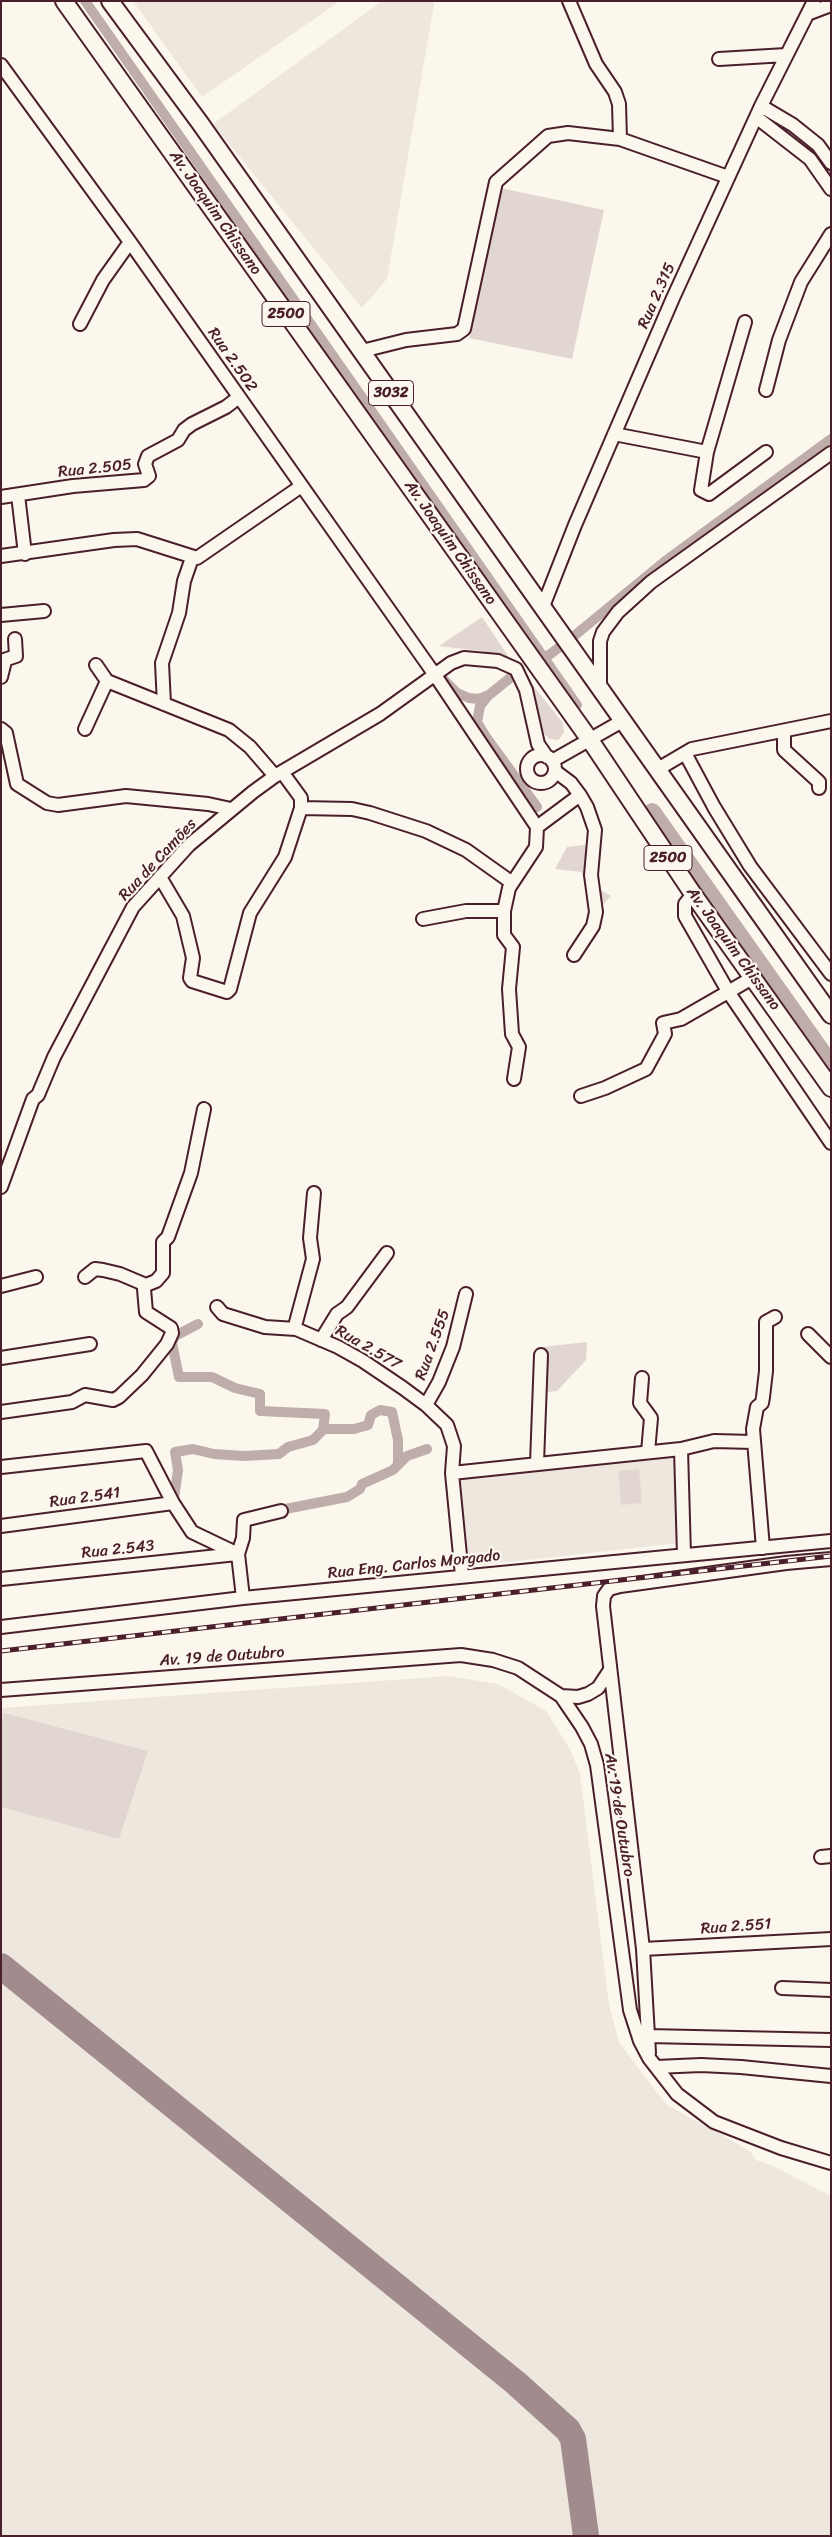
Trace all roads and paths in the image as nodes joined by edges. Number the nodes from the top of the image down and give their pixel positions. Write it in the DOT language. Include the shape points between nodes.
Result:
graph roads {
  1 [pos="64,1"];
  2 [pos="110,1"];
  3 [pos="569,1"];
  4 [pos="831,5"];
  5 [pos="812,7"];
  6 [pos="786,55"];
  7 [pos="719,59"];
  8 [pos="1,65"];
  9 [pos="758,112"];
  10 [pos="620,139"];
  11 [pos="831,163"];
  12 [pos="728,177"];
  13 [pos="831,189"];
  14 [pos="831,234"];
  15 [pos="130,242"];
  16 [pos="745,322"];
  17 [pos="80,324"];
  18 [pos="362,351"];
  19 [pos="766,390"];
  20 [pos="239,397"];
  21 [pos="614,434"];
  22 [pos="707,452"];
  23 [pos="766,452"];
  24 [pos="831,453"];
  25 [pos="300,487"];
  26 [pos="18,495"];
  27 [pos="1,497"];
  28 [pos="25,554"];
  29 [pos="1,556"];
  30 [pos="192,558"];
  31 [pos="542,609"];
  32 [pos="44,610"];
  33 [pos="1,616"];
  34 [pos="16,639"];
  35 [pos="3,661"];
  36 [pos="96,665"];
  37 [pos="435,675"];
  38 [pos="1,677"];
  39 [pos="107,681"];
  40 [pos="600,689"];
  41 [pos="164,704"];
  42 [pos="624,720"];
  43 [pos="831,721"];
  44 [pos="84,729"];
  45 [pos="1,730"];
  46 [pos="784,731"];
  47 [pos="590,740"];
  48 [pos="685,753"];
  49 [pos="551,763"];
  50 [pos="658,769"];
  51 [pos="278,774"];
  52 [pos="670,787"];
  53 [pos="820,788"];
  54 [pos="580,795"];
  55 [pos="301,808"];
  56 [pos="231,810"];
  57 [pos="537,827"];
  58 [pos="160,877"];
  59 [pos="512,882"];
  60 [pos="693,894"];
  61 [pos="504,911"];
  62 [pos="423,919"];
  63 [pos="574,955"];
  64 [pos="831,974"];
  65 [pos="754,977"];
  66 [pos="729,993"];
  67 [pos="831,1015"];
  68 [pos="514,1079"];
  69 [pos="831,1088"];
  70 [pos="581,1096"];
  71 [pos="204,1109"];
  72 [pos="831,1143"];
  73 [pos="1,1187"];
  74 [pos="314,1193"];
  75 [pos="387,1253"];
  76 [pos="36,1277"];
  77 [pos="85,1277"];
  78 [pos="146,1284"];
  79 [pos="1,1286"];
  80 [pos="466,1294"];
  81 [pos="217,1307"];
  82 [pos="775,1318"];
  83 [pos="296,1329"];
  84 [pos="808,1334"];
  85 [pos="321,1340"];
  86 [pos="90,1344"];
  87 [pos="541,1355"];
  88 [pos="1,1358"];
  89 [pos="831,1358"];
  90 [pos="642,1378"];
  91 [pos="426,1405"];
  92 [pos="1,1412"];
  93 [pos="753,1442"];
  94 [pos="681,1449"];
  95 [pos="648,1452"];
  96 [pos="537,1463"];
  97 [pos="1,1468"];
  98 [pos="452,1473"];
  99 [pos="173,1503"];
  100 [pos="281,1511"];
  101 [pos="1,1526"];
  102 [pos="831,1541"];
  103 [pos="763,1548"];
  104 [pos="238,1554"];
  105 [pos="684,1555"];
  106 [pos="831,1559"];
  107 [pos="462,1576"];
  108 [pos="1,1579"];
  109 [pos="243,1598"];
  110 [pos="1,1627"];
  111 [pos="610,1670"];
  112 [pos="1,1690"];
  113 [pos="562,1696"];
  114 [pos="831,1939"];
  115 [pos="643,1949"];
  116 [pos="782,1988"];
  117 [pos="831,1990"];
  118 [pos="648,2036"];
  119 [pos="831,2040"];
  120 [pos="652,2062"];
  121 [pos="831,2076"];
  122 [pos="831,2163"];
  1 -- 47 [label="main road, Av. Joaquim Chissano / 2500"];
  2 -- 18 [label="main road, 3032"];
  3 -- 10 [label="street" via="596,64 615,92 619,104"];
  4 -- 5 [label="street"];
  5 -- 6 [label="street, Rua 2.315"];
  6 -- 7 [label="street"];
  6 -- 9 [label="street, Rua 2.315"];
  8 -- 15 [label="street, Rua 2.502"];
  9 -- 11 [label="street" via="793,126 818,145"];
  9 -- 12 [label="street, Rua 2.315"];
  9 -- 13 [label="street" via="810,159"];
  10 -- 12 [label="street"];
  10 -- 18 [label="street" via="568,133 548,136 496,182 470,305 461,332 406,340"];
  12 -- 21 [label="street, Rua 2.315"];
  14 -- 19 [label="street" via="801,282 779,340"];
  15 -- 17 [label="street" via="103,280"];
  15 -- 20 [label="street, Rua 2.502"];
  16 -- 22 [label="street"];
  18 -- 31 [label="main road, 3032"];
  20 -- 25 [label="street, Rua 2.502"];
  20 -- 26 [label="street, Rua 2.505" via="192,424 178,440 148,456 145,464 149,476 144,480"];
  21 -- 22 [label="street"];
  21 -- 31 [label="street, Rua 2.315"];
  22 -- 23 [label="street" via="700,487 709,494"];
  24 -- 40 [label="street" via="651,582 618,612 600,641"];
  25 -- 30 [label="street" via="201,557"];
  25 -- 37 [label="street, Rua 2.502"];
  26 -- 27 [label="street, Rua 2.505"];
  26 -- 28 [label="street"];
  28 -- 29 [label="street"];
  28 -- 30 [label="street" via="114,540 138,540"];
  30 -- 41 [label="street" via="162,663"];
  31 -- 40 [label="main road, 3032"];
  32 -- 33 [label="street"];
  34 -- 35 [label="street" via="16,656"];
  35 -- 38 [label="street"];
  36 -- 39 [label="street"];
  37 -- 49 [label="street, Rua de Camões" via="464,658 498,661 516,669 526,690 538,744"];
  37 -- 51 [label="street, Rua de Camões" via="368,721"];
  37 -- 57 [label="street, Rua 2.502"];
  39 -- 41 [label="street"];
  39 -- 44 [label="street"];
  40 -- 42 [label="main road, 3032"];
  41 -- 51 [label="street" via="229,730"];
  42 -- 47 [label="street"];
  42 -- 50 [label="main road, 3032"];
  43 -- 46 [label="street"];
  45 -- 56 [label="street" via="6,733 17,784 47,803 58,805 126,796 208,804"];
  46 -- 48 [label="street"];
  46 -- 53 [label="street" via="784,750 819,782"];
  47 -- 49 [label="street"];
  47 -- 60 [label="main road, Av. Joaquim Chissano / 2500"];
  48 -- 50 [label="street"];
  48 -- 64 [label="street" via="750,866"];
  49 -- 54 [label="street"];
  50 -- 52 [label="main road, 3032"];
  51 -- 55 [label="street" via="301,798"];
  51 -- 56 [label="street, Rua de Camões"];
  52 -- 67 [label="main road, 2500"];
  54 -- 57 [label="street"];
  54 -- 63 [label="street" via="595,830 591,875 596,912 593,926"];
  55 -- 58 [label="street" via="283,863 250,913 227,992 190,978 193,958 183,916"];
  55 -- 59 [label="street" via="370,812 426,831 466,850"];
  56 -- 58 [label="street, Rua de Camões" via="190,845"];
  57 -- 59 [label="street" via="536,847"];
  58 -- 73 [label="street, Rua de Camões" via="123,923 38,1095 33,1099"];
  59 -- 61 [label="street"];
  60 -- 65 [label="main road, Av. Joaquim Chissano / 2500"];
  60 -- 66 [label="street" via="685,904 685,916"];
  61 -- 62 [label="street" via="466,911"];
  61 -- 68 [label="street" via="504,935 514,947 509,989 512,1034 519,1048"];
  65 -- 66 [label="street"];
  65 -- 69 [label="main road, Av. Joaquim Chissano / 2500"];
  66 -- 70 [label="street" via="681,1019 663,1023 665,1034 646,1069"];
  66 -- 72 [label="street"];
  71 -- 78 [label="street" via="191,1173 168,1237 163,1242 163,1273 156,1281"];
  74 -- 83 [label="street" via="310,1238 313,1259"];
  75 -- 85 [label="street" via="347,1307 337,1314"];
  76 -- 79 [label="street"];
  77 -- 78 [label="street" via="95,1269"];
  78 -- 92 [label="street" via="146,1312 171,1328 172,1333 142,1375 119,1397 113,1400 85,1395 72,1402"];
  80 -- 91 [label="street, Rua 2.555" via="453,1347"];
  81 -- 83 [label="street, Rua 2.577" via="220,1312 256,1324"];
  82 -- 93 [label="street" via="766,1322 766,1371 762,1402 755,1415"];
  83 -- 85 [label="street, Rua 2.577"];
  84 -- 89 [label="street"];
  85 -- 91 [label="street, Rua 2.577" via="363,1361"];
  86 -- 88 [label="street"];
  87 -- 96 [label="street"];
  90 -- 95 [label="street" via="640,1403 651,1418"];
  91 -- 98 [label="street, Rua 2.577" via="447,1425 452,1436"];
  93 -- 94 [label="street" via="714,1441"];
  93 -- 103 [label="street"];
  94 -- 95 [label="street"];
  94 -- 105 [label="street"];
  95 -- 96 [label="street"];
  96 -- 98 [label="street"];
  97 -- 99 [label="street" via="146,1451"];
  98 -- 107 [label="street, Rua 2.577"];
  99 -- 101 [label="street, Rua 2.541"];
  99 -- 104 [label="street" via="192,1532"];
  100 -- 104 [label="street" via="244,1520"];
  102 -- 103 [label="street, Rua Eng. Carlos Morgado"];
  103 -- 105 [label="street, Rua Eng. Carlos Morgado"];
  104 -- 108 [label="street, Rua 2.543"];
  104 -- 109 [label="street"];
  105 -- 107 [label="street, Rua Eng. Carlos Morgado"];
  106 -- 111 [label="street" via="609,1589 603,1606"];
  107 -- 109 [label="street, Rua Eng. Carlos Morgado"];
  109 -- 110 [label="street, Rua Eng. Carlos Morgado"];
  111 -- 113 [label="street" via="598,1688 588,1694"];
  111 -- 115 [label="street"];
  112 -- 113 [label="street, Av. 19 de Outubro" via="461,1655 518,1668"];
  113 -- 120 [label="street, Av. 19 de Outubro" via="582,1727 597,1766 630,2010"];
  114 -- 115 [label="street, Rua 2.551"];
  115 -- 118 [label="street"];
  116 -- 117 [label="street"];
  118 -- 119 [label="street"];
  118 -- 120 [label="street"];
  120 -- 121 [label="street"];
  120 -- 122 [label="street, Av. 19 de Outubro" via="678,2094 714,2122"];
}
